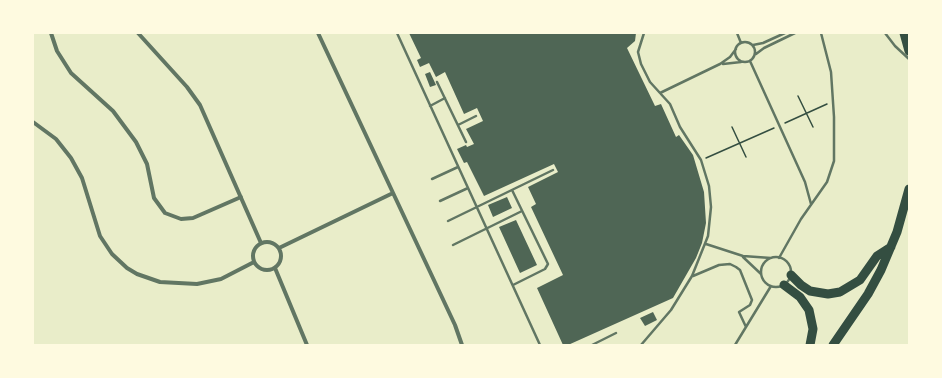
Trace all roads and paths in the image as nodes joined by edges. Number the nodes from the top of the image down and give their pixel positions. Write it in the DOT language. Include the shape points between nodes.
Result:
graph roads {
  1 [pos="51,33"];
  2 [pos="138,33"];
  3 [pos="318,33"];
  4 [pos="397,33"];
  5 [pos="644,33"];
  6 [pos="737,33"];
  7 [pos="785,33"];
  8 [pos="795,33"];
  9 [pos="821,33"];
  10 [pos="885,33"];
  11 [pos="904,33"];
  12 [pos="741,43"];
  13 [pos="753,45"];
  14 [pos="736,49"];
  15 [pos="909,51"];
  16 [pos="755,55"];
  17 [pos="909,59"];
  18 [pos="750,61"];
  19 [pos="742,62"];
  20 [pos="720,64"];
  21 [pos="437,82"];
  22 [pos="660,93"];
  23 [pos="798,96"];
  24 [pos="445,98"];
  25 [pos="834,101"];
  26 [pos="430,106"];
  27 [pos="806,113"];
  28 [pos="476,116"];
  29 [pos="33,122"];
  30 [pos="458,125"];
  31 [pos="779,125"];
  32 [pos="813,126"];
  33 [pos="732,127"];
  34 [pos="466,142"];
  35 [pos="739,143"];
  36 [pos="746,157"];
  37 [pos="701,160"];
  38 [pos="458,167"];
  39 [pos="553,170"];
  40 [pos="432,179"];
  41 [pos="468,188"];
  42 [pos="909,189"];
  43 [pos="512,190"];
  44 [pos="393,194"];
  45 [pos="241,197"];
  46 [pos="440,201"];
  47 [pos="811,204"];
  48 [pos="477,207"];
  49 [pos="522,211"];
  50 [pos="448,221"];
  51 [pos="487,228"];
  52 [pos="260,243"];
  53 [pos="706,244"];
  54 [pos="453,245"];
  55 [pos="891,247"];
  56 [pos="279,248"];
  57 [pos="743,256"];
  58 [pos="774,258"];
  59 [pos="779,258"];
  60 [pos="254,262"];
  61 [pos="275,268"];
  62 [pos="762,275"];
  63 [pos="791,275"];
  64 [pos="692,276"];
  65 [pos="513,285"];
  66 [pos="784,285"];
  67 [pos="771,286"];
  68 [pos="746,327"];
  69 [pos="616,333"];
  70 [pos="307,345"];
  71 [pos="462,345"];
  72 [pos="540,345"];
  73 [pos="592,345"];
  74 [pos="641,345"];
  75 [pos="735,345"];
  76 [pos="810,345"];
  77 [pos="833,345"];
  1 -- 45 [label="street" via="57,51 71,73 113,111 136,142 147,164 154,198 165,213 175,218 193,218"];
  2 -- 45 [label="street" via="200,105"];
  3 -- 44 [label="street"];
  4 -- 26 [label="lane"];
  5 -- 22 [label="lane" via="638,52 639,59 650,82"];
  6 -- 12 [label="lane"];
  7 -- 13 [label="lane"];
  8 -- 16 [label="lane"];
  9 -- 25 [label="lane" via="830,65"];
  10 -- 17 [label="lane"];
  11 -- 15 [label="highway"];
  12 -- 13 [label="lane"];
  12 -- 14 [label="lane"];
  13 -- 16 [label="lane"];
  14 -- 19 [label="lane" via="736,57"];
  14 -- 20 [label="lane"];
  16 -- 18 [label="lane"];
  18 -- 19 [label="lane"];
  18 -- 31 [label="lane"];
  19 -- 20 [label="lane"];
  20 -- 22 [label="lane"];
  21 -- 24 [label="lane"];
  22 -- 37 [label="lane" via="670,104 680,127"];
  23 -- 27 [label="path"];
  24 -- 26 [label="lane"];
  24 -- 30 [label="lane"];
  25 -- 27 [label="path"];
  25 -- 47 [label="lane" via="835,151 832,168 827,182"];
  26 -- 38 [label="lane"];
  27 -- 31 [label="path"];
  27 -- 32 [label="path"];
  28 -- 30 [label="lane"];
  29 -- 60 [label="street" via="56,140 71,158 82,178 100,236 112,254 127,268 160,282 197,284 221,279"];
  30 -- 34 [label="lane"];
  31 -- 35 [label="path"];
  31 -- 47 [label="lane" via="805,182"];
  33 -- 35 [label="path"];
  35 -- 36 [label="path"];
  35 -- 37 [label="path"];
  37 -- 53 [label="lane" via="711,196 711,222"];
  38 -- 40 [label="lane"];
  38 -- 41 [label="lane"];
  39 -- 43 [label="lane"];
  41 -- 46 [label="lane"];
  41 -- 48 [label="lane"];
  42 -- 55 [label="highway"];
  43 -- 48 [label="lane"];
  43 -- 49 [label="lane"];
  44 -- 56 [label="street"];
  44 -- 71 [label="street"];
  45 -- 52 [label="street"];
  47 -- 59 [label="lane"];
  48 -- 50 [label="lane"];
  48 -- 51 [label="lane"];
  49 -- 51 [label="lane"];
  49 -- 65 [label="lane" via="548,266"];
  51 -- 54 [label="lane"];
  51 -- 65 [label="lane"];
  52 -- 56 [label="street" via="271,242"];
  52 -- 60 [label="street" via="254,250"];
  53 -- 57 [label="lane"];
  53 -- 64 [label="lane"];
  55 -- 63 [label="highway" via="877,256 860,280 840,292 828,294 810,291"];
  55 -- 77 [label="highway" via="868,294"];
  56 -- 61 [label="street" via="281,258"];
  57 -- 58 [label="lane"];
  57 -- 62 [label="lane"];
  58 -- 59 [label="lane"];
  58 -- 62 [label="lane" via="763,266"];
  59 -- 63 [label="lane" via="787,262"];
  60 -- 61 [label="street" via="263,270"];
  61 -- 70 [label="street"];
  62 -- 67 [label="lane" via="765,282"];
  63 -- 66 [label="lane"];
  64 -- 68 [label="lane" via="719,265 730,264 740,270 752,300 750,305 739,312"];
  64 -- 74 [label="lane" via="671,310"];
  65 -- 72 [label="lane"];
  66 -- 67 [label="lane"];
  66 -- 76 [label="highway" via="800,297 809,310 813,329"];
  67 -- 68 [label="lane"];
  68 -- 75 [label="lane"];
  69 -- 73 [label="lane"];
}
